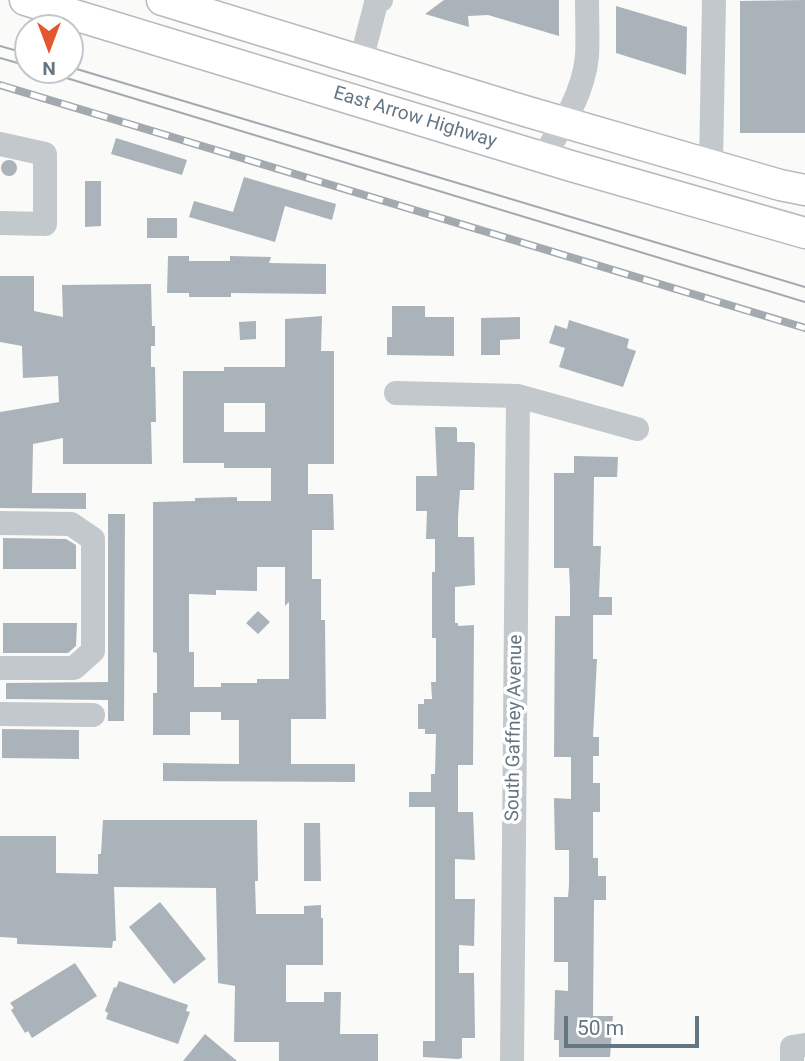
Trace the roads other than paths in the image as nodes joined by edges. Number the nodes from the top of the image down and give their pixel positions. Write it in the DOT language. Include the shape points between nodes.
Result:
graph roads {
  1 [pos="25,0"];
  2 [pos="162,0"];
  3 [pos="587,0"];
  4 [pos="714,0"];
  5 [pos="374,1"];
  6 [pos="216,8"];
  7 [pos="360,61"];
  8 [pos="565,122"];
  9 [pos="0,144"];
  10 [pos="543,157"];
  11 [pos="711,165"];
  12 [pos="805,190"];
  13 [pos="0,223"];
  14 [pos="805,233"];
  15 [pos="396,393"];
  16 [pos="518,396"];
  17 [pos="637,429"];
  18 [pos="0,523"];
  19 [pos="0,668"];
  20 [pos="0,714"];
  21 [pos="93,715"];
  22 [pos="805,1045"];
  23 [pos="512,1061"];
  24 [pos="792,1061"];
  1 -- 10 [label="main road, East Arrow Highway"];
  2 -- 6 [label="main road, East Arrow Highway"];
  3 -- 8 [label="street" via="587,58"];
  4 -- 11 [label="street"];
  5 -- 7 [label="street"];
  6 -- 7 [label="main road, East Arrow Highway"];
  7 -- 8 [label="main road, East Arrow Highway"];
  8 -- 10 [label="street"];
  8 -- 11 [label="main road, East Arrow Highway"];
  9 -- 13 [label="street" via="45,154 45,224"];
  10 -- 14 [label="main road, East Arrow Highway"];
  11 -- 12 [label="main road, East Arrow Highway"];
  15 -- 16 [label="street"];
  16 -- 17 [label="street"];
  16 -- 23 [label="street, South Gaffney Avenue"];
  18 -- 19 [label="street" via="71,524 93,539 93,651 74,668"];
  20 -- 21 [label="street"];
  22 -- 24 [label="street" via="792,1047"];
}
